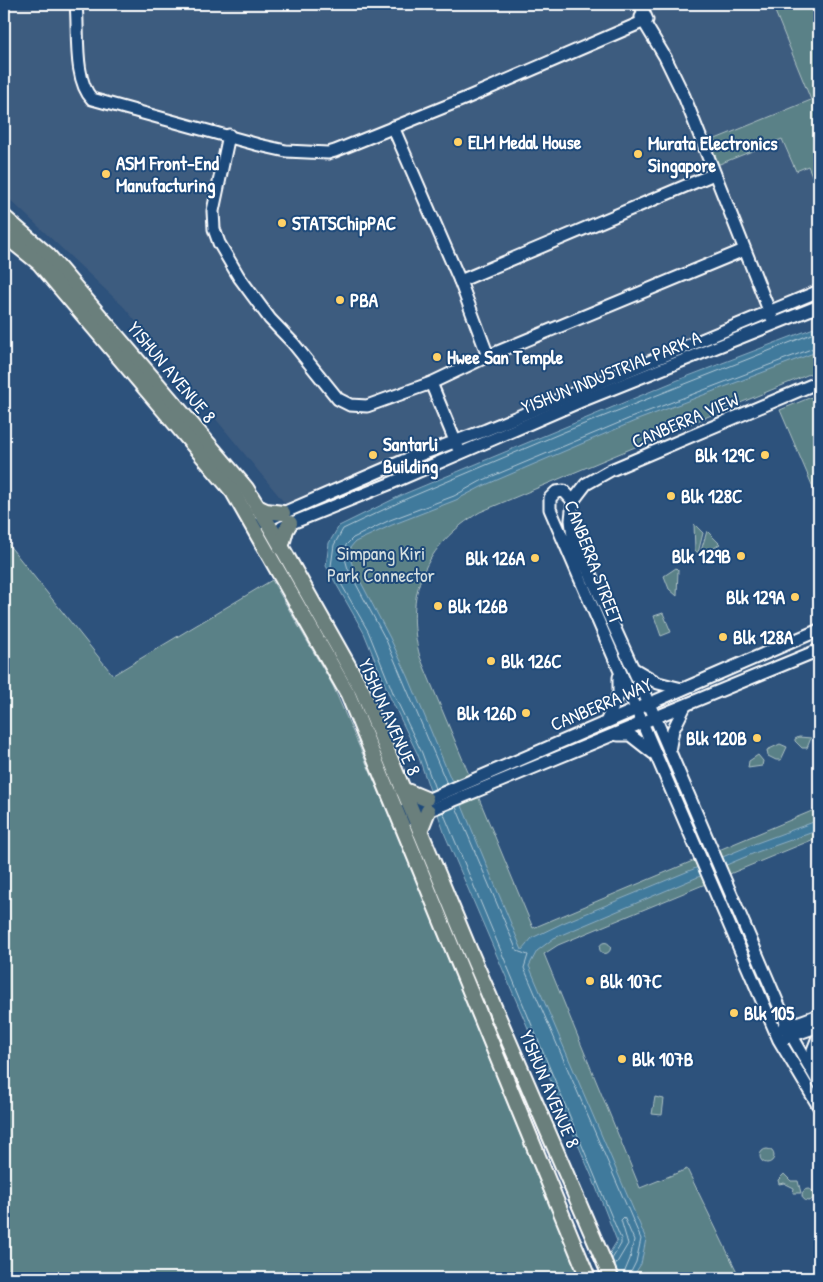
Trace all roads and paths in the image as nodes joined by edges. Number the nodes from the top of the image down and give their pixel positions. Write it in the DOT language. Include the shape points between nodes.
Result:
graph roads {
  1 [pos="76,4"];
  2 [pos="635,4"];
  3 [pos="640,4"];
  4 [pos="645,21"];
  5 [pos="393,127"];
  6 [pos="229,136"];
  7 [pos="714,174"];
  8 [pos="4,218"];
  9 [pos="4,234"];
  10 [pos="744,250"];
  11 [pos="460,281"];
  12 [pos="819,291"];
  13 [pos="819,306"];
  14 [pos="770,311"];
  15 [pos="775,325"];
  16 [pos="488,356"];
  17 [pos="819,382"];
  18 [pos="431,383"];
  19 [pos="456,442"];
  20 [pos="460,453"];
  21 [pos="573,501"];
  22 [pos="257,507"];
  23 [pos="287,518"];
  24 [pos="269,525"];
  25 [pos="256,531"];
  26 [pos="281,548"];
  27 [pos="819,630"];
  28 [pos="819,650"];
  29 [pos="634,669"];
  30 [pos="619,671"];
  31 [pos="682,689"];
  32 [pos="649,703"];
  33 [pos="685,706"];
  34 [pos="634,708"];
  35 [pos="656,719"];
  36 [pos="608,720"];
  37 [pos="642,724"];
  38 [pos="615,735"];
  39 [pos="669,751"];
  40 [pos="655,754"];
  41 [pos="402,789"];
  42 [pos="428,805"];
  43 [pos="405,814"];
  44 [pos="420,830"];
  45 [pos="819,1015"];
  46 [pos="819,1026"];
  47 [pos="791,1031"];
  48 [pos="819,1035"];
  49 [pos="777,1036"];
  50 [pos="813,1072"];
  51 [pos="819,1083"];
  52 [pos="819,1107"];
  53 [pos="588,1278"];
  54 [pos="611,1278"];
  1 -- 6 [label="street" via="81,79 92,99"];
  2 -- 4 [label="street"];
  3 -- 4 [label="street"];
  4 -- 5 [label="street"];
  4 -- 7 [label="street" via="665,57"];
  5 -- 6 [label="street" via="328,153 286,151"];
  5 -- 11 [label="street"];
  6 -- 18 [label="street" via="213,211 214,229 239,277 270,319 338,399 350,405 367,406"];
  7 -- 10 [label="street"];
  7 -- 11 [label="street"];
  8 -- 22 [label="main road, YISHUN AVENUE 8" via="48,255 246,488"];
  9 -- 25 [label="main road, YISHUN AVENUE 8" via="39,263 233,492"];
  10 -- 14 [label="street"];
  10 -- 16 [label="street"];
  11 -- 16 [label="street"];
  12 -- 14 [label="street, YISHUN INDUSTRIAL PARK A"];
  13 -- 15 [label="street, YISHUN INDUSTRIAL PARK A"];
  14 -- 15 [label="street"];
  14 -- 19 [label="street, YISHUN INDUSTRIAL PARK A"];
  15 -- 20 [label="street, YISHUN INDUSTRIAL PARK A"];
  16 -- 18 [label="street"];
  17 -- 21 [label="street, CANBERRA VIEW" via="612,470 586,484"];
  18 -- 19 [label="street"];
  19 -- 20 [label="street"];
  19 -- 23 [label="street, YISHUN INDUSTRIAL PARK A" via="403,460"];
  20 -- 23 [label="street, YISHUN INDUSTRIAL PARK A"];
  21 -- 29 [label="street, CANBERRA STREET" via="570,520 573,536"];
  21 -- 30 [label="street, CANBERRA STREET" via="564,492 556,492 550,498 550,509"];
  22 -- 23 [label="main road"];
  22 -- 24 [label="main road, YISHUN AVENUE 8"];
  23 -- 24 [label="street, YISHUN INDUSTRIAL PARK A"];
  23 -- 26 [label="main road"];
  24 -- 25 [label="street, YISHUN INDUSTRIAL PARK A"];
  24 -- 26 [label="main road, YISHUN AVENUE 8"];
  25 -- 43 [label="main road, YISHUN AVENUE 8" via="348,694"];
  26 -- 41 [label="main road, YISHUN AVENUE 8" via="362,690"];
  27 -- 31 [label="street, CANBERRA WAY"];
  28 -- 33 [label="street, CANBERRA WAY"];
  29 -- 31 [label="street" via="658,683"];
  29 -- 32 [label="street, CANBERRA STREET"];
  30 -- 34 [label="street, CANBERRA STREET"];
  30 -- 36 [label="street" via="619,693"];
  31 -- 32 [label="street, CANBERRA WAY"];
  32 -- 34 [label="street, CANBERRA WAY"];
  32 -- 35 [label="street, CANBERRA STREET"];
  33 -- 35 [label="street, CANBERRA WAY"];
  33 -- 39 [label="street" via="673,730"];
  34 -- 36 [label="street, CANBERRA WAY"];
  34 -- 37 [label="street, CANBERRA STREET"];
  35 -- 37 [label="street, CANBERRA WAY"];
  35 -- 39 [label="street, CANBERRA STREET"];
  36 -- 42 [label="street, CANBERRA WAY" via="459,785"];
  37 -- 38 [label="street, CANBERRA WAY"];
  37 -- 40 [label="street, CANBERRA STREET"];
  38 -- 40 [label="street" via="630,735"];
  38 -- 42 [label="street, CANBERRA WAY" via="463,796"];
  39 -- 47 [label="street, CANBERRA STREET"];
  40 -- 49 [label="street, CANBERRA STREET"];
  41 -- 42 [label="main road"];
  41 -- 43 [label="main road, YISHUN AVENUE 8"];
  42 -- 43 [label="street, CANBERRA WAY"];
  42 -- 44 [label="main road"];
  43 -- 44 [label="main road, YISHUN AVENUE 8"];
  43 -- 53 [label="main road, YISHUN AVENUE 8"];
  44 -- 54 [label="main road, YISHUN AVENUE 8"];
  45 -- 47 [label="street"];
  46 -- 47 [label="street"];
  47 -- 49 [label="street"];
  47 -- 50 [label="street, CANBERRA STREET"];
  48 -- 50 [label="street" via="813,1050"];
  49 -- 52 [label="street, CANBERRA STREET"];
  50 -- 51 [label="street, CANBERRA STREET"];
}
